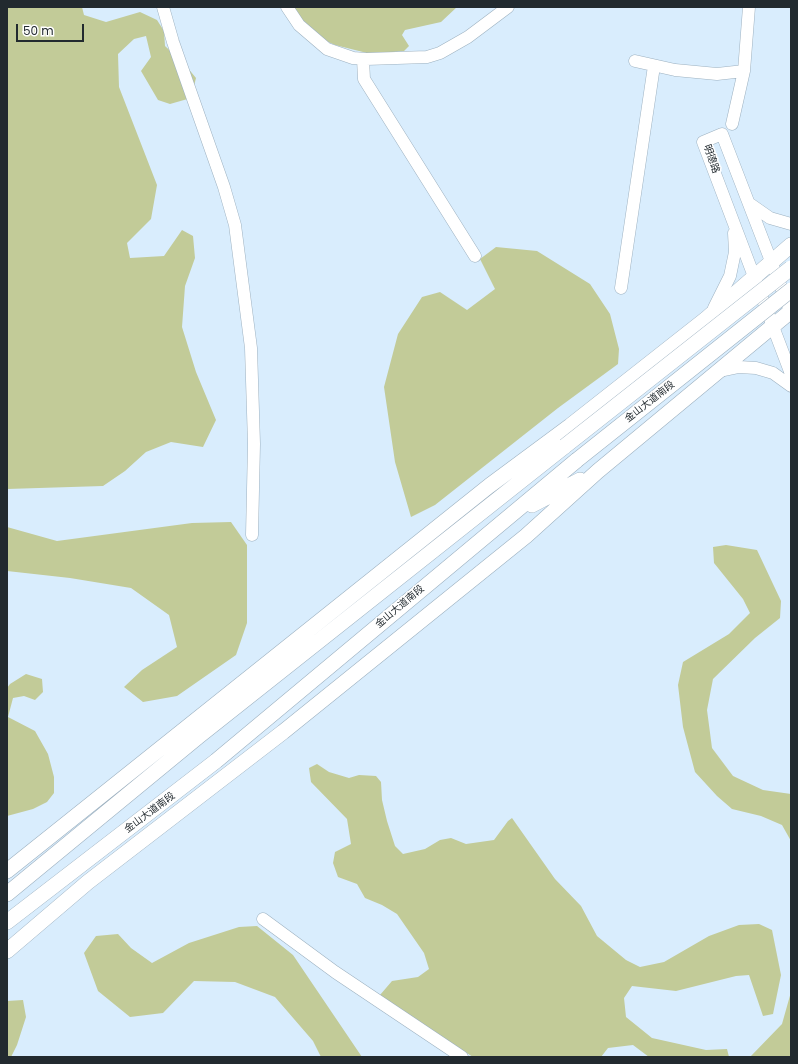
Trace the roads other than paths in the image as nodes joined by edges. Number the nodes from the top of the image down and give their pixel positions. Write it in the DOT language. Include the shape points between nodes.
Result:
graph roads {
  1 [pos="164,7"];
  2 [pos="287,7"];
  3 [pos="508,7"];
  4 [pos="749,7"];
  5 [pos="363,59"];
  6 [pos="635,61"];
  7 [pos="654,66"];
  8 [pos="744,71"];
  9 [pos="732,124"];
  10 [pos="748,202"];
  11 [pos="732,216"];
  12 [pos="791,224"];
  13 [pos="791,245"];
  14 [pos="475,256"];
  15 [pos="772,263"];
  16 [pos="791,268"];
  17 [pos="755,276"];
  18 [pos="621,288"];
  19 [pos="791,290"];
  20 [pos="791,311"];
  21 [pos="706,319"];
  22 [pos="773,326"];
  23 [pos="715,374"];
  24 [pos="791,374"];
  25 [pos="791,386"];
  26 [pos="570,426"];
  27 [pos="598,471"];
  28 [pos="490,504"];
  29 [pos="504,519"];
  30 [pos="252,535"];
  31 [pos="162,766"];
  32 [pos="179,790"];
  33 [pos="61,828"];
  34 [pos="7,871"];
  35 [pos="88,882"];
  36 [pos="7,894"];
  37 [pos="263,919"];
  38 [pos="7,922"];
  39 [pos="7,950"];
  40 [pos="462,1057"];
  1 -- 30 [label="street" via="173,42 236,225 252,348"];
  2 -- 5 [label="street" via="300,25 327,49"];
  3 -- 5 [label="street" via="468,38 428,57"];
  4 -- 8 [label="street"];
  5 -- 14 [label="street" via="364,79"];
  6 -- 7 [label="street"];
  7 -- 8 [label="street" via="717,74"];
  7 -- 18 [label="street"];
  8 -- 9 [label="street"];
  10 -- 11 [label="street, 明德路" via="722,134 703,142"];
  10 -- 12 [label="street" via="770,218"];
  10 -- 15 [label="street, 明德路"];
  11 -- 17 [label="street, 明德路"];
  11 -- 21 [label="street" via="735,252 730,276 720,299"];
  13 -- 15 [label="main road"];
  15 -- 17 [label="main road"];
  15 -- 20 [label="street, 明德路"];
  16 -- 28 [label="main road, 金山大道南段, bridge"];
  17 -- 21 [label="main road"];
  17 -- 22 [label="street, 明德路"];
  19 -- 29 [label="main road, 金山大道南段, bridge"];
  20 -- 22 [label="main road"];
  21 -- 26 [label="main road"];
  22 -- 23 [label="main road"];
  22 -- 24 [label="street, 明德路"];
  23 -- 25 [label="street" via="731,368 756,368 773,373"];
  23 -- 27 [label="main road"];
  26 -- 28 [label="main road"];
  26 -- 33 [label="main road" via="489,486"];
  27 -- 29 [label="main road"];
  27 -- 35 [label="main road" via="526,536 338,688"];
  28 -- 31 [label="main road, 金山大道南段"];
  29 -- 32 [label="main road, 金山大道南段"];
  31 -- 33 [label="main road"];
  31 -- 36 [label="main road, 金山大道南段"];
  32 -- 35 [label="main road"];
  32 -- 38 [label="main road, 金山大道南段"];
  33 -- 34 [label="main road"];
  35 -- 39 [label="main road"];
  37 -- 40 [label="street" via="335,972"];
}
